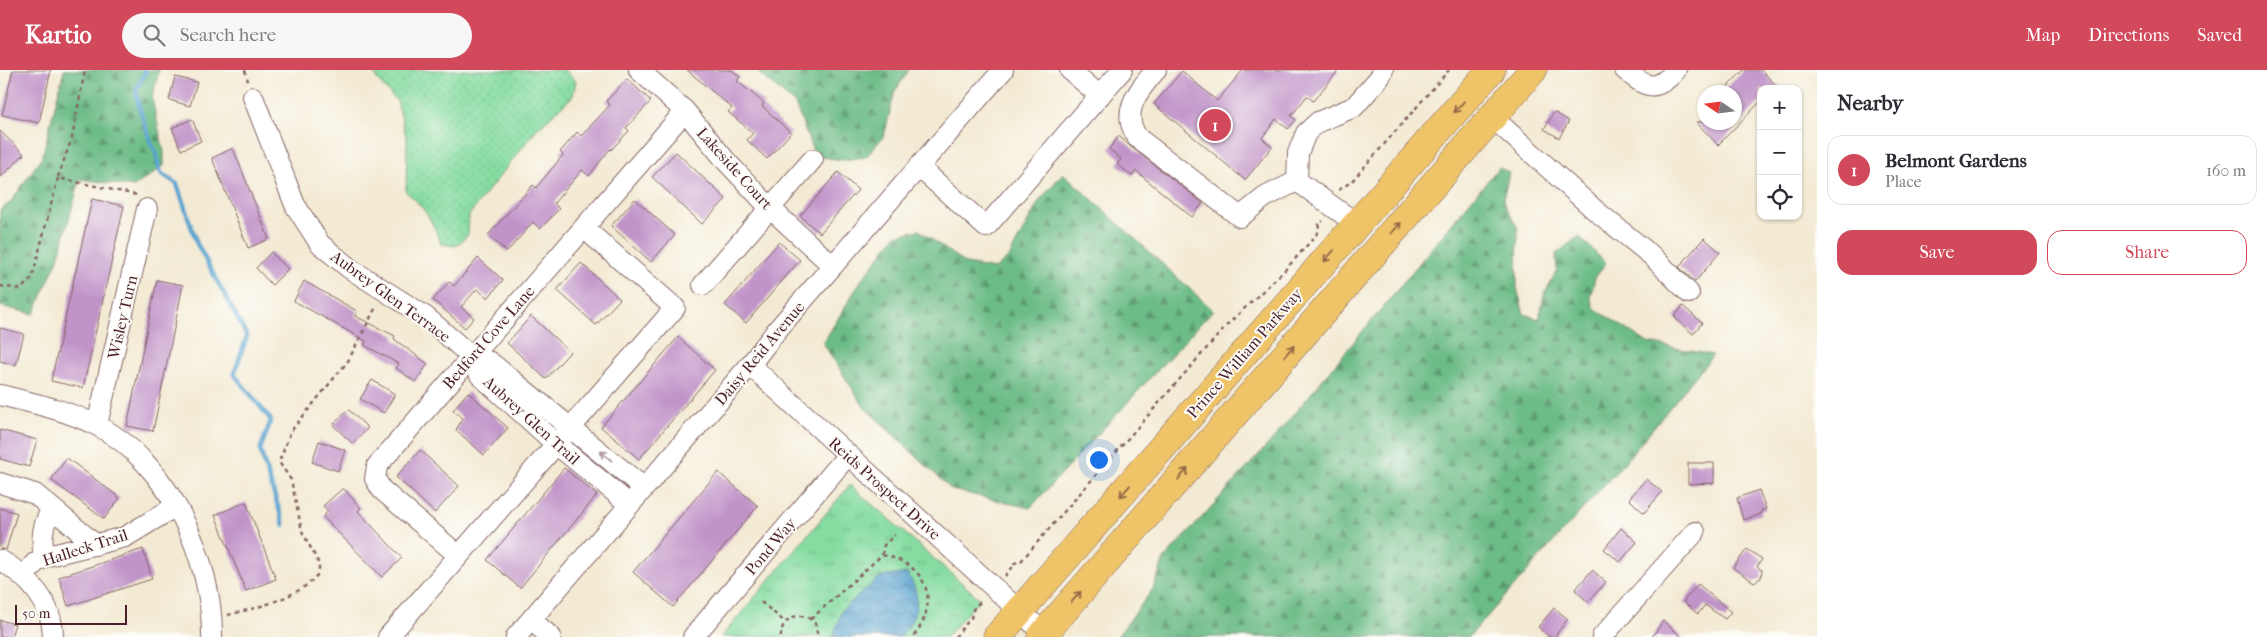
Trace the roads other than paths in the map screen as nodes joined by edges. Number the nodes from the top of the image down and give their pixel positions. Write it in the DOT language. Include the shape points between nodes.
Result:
graph roads {
  1 [pos="639,70"];
  2 [pos="1070,70"];
  3 [pos="1122,70"];
  4 [pos="1156,70"];
  5 [pos="1383,70"];
  6 [pos="1491,70"];
  7 [pos="1533,70"];
  8 [pos="1625,70"];
  9 [pos="1676,70"];
  10 [pos="993,73"];
  11 [pos="1100,96"];
  12 [pos="253,97"];
  13 [pos="685,111"];
  14 [pos="1492,117"];
  15 [pos="813,159"];
  16 [pos="919,167"];
  17 [pos="1297,181"];
  18 [pos="770,208"];
  19 [pos="147,209"];
  20 [pos="1357,224"];
  21 [pos="584,228"];
  22 [pos="832,266"];
  23 [pos="702,285"];
  24 [pos="1689,293"];
  25 [pos="471,356"];
  26 [pos="750,365"];
  27 [pos="0,395"];
  28 [pos="97,425"];
  29 [pos="572,427"];
  30 [pos="556,444"];
  31 [pos="848,454"];
  32 [pos="0,483"];
  33 [pos="644,488"];
  34 [pos="629,504"];
  35 [pos="176,506"];
  36 [pos="52,509"];
  37 [pos="1695,532"];
  38 [pos="96,545"];
  39 [pos="459,556"];
  40 [pos="44,557"];
  41 [pos="0,560"];
  42 [pos="23,576"];
  43 [pos="1019,612"];
  44 [pos="531,620"];
  45 [pos="212,628"];
  46 [pos="1044,636"];
  47 [pos="53,637"];
  48 [pos="388,637"];
  49 [pos="516,637"];
  50 [pos="551,637"];
  51 [pos="693,637"];
  52 [pos="997,637"];
  53 [pos="1602,637"];
  1 -- 13 [label="street, Lakeside Court"];
  2 -- 11 [label="street"];
  3 -- 11 [label="street"];
  4 -- 17 [label="street" via="1140,89 1131,107 1130,123 1138,138 1240,217 1265,197"];
  5 -- 17 [label="street" via="1354,107 1318,122 1306,133 1298,153"];
  6 -- 20 [label="highway, Prince William Parkway, one-way"];
  7 -- 14 [label="highway, Prince William Parkway"];
  8 -- 9 [label="street" via="1649,86 1666,82"];
  10 -- 16 [label="street, Daisy Reid Avenue"];
  11 -- 16 [label="street" via="986,227"];
  12 -- 25 [label="street, Aubrey Glen Terrace" via="295,205 320,244 336,259 426,317"];
  13 -- 18 [label="street, Lakeside Court"];
  13 -- 21 [label="street, Bedford Cove Lane"];
  14 -- 24 [label="street" via="1596,211 1651,255"];
  46 -- 14 [label="highway, Prince William Parkway, one-way"];
  15 -- 18 [label="street"];
  16 -- 22 [label="street, Daisy Reid Avenue"];
  17 -- 20 [label="street"];
  18 -- 22 [label="street, Lakeside Court"];
  18 -- 23 [label="street"];
  19 -- 28 [label="street, Wisley Turn"];
  20 -- 43 [label="highway, Prince William Parkway, one-way"];
  21 -- 25 [label="street, Bedford Cove Lane"];
  21 -- 29 [label="street" via="675,308"];
  22 -- 26 [label="street, Daisy Reid Avenue"];
  25 -- 29 [label="street, Aubrey Glen Trail" via="490,362"];
  25 -- 30 [label="street, Aubrey Glen Trail" via="480,375"];
  25 -- 39 [label="street, Bedford Cove Lane" via="381,460 375,473 382,490"];
  26 -- 31 [label="street, Reids Prospect Drive"];
  26 -- 33 [label="street, Daisy Reid Avenue"];
  27 -- 28 [label="street" via="53,408"];
  28 -- 35 [label="street" via="133,451"];
  29 -- 30 [label="street"];
  33 -- 29 [label="street, Aubrey Glen Trail, one-way"];
  30 -- 34 [label="street, Aubrey Glen Trail"];
  30 -- 39 [label="street"];
  31 -- 43 [label="street, Reids Prospect Drive"];
  31 -- 51 [label="street, Pond Way"];
  32 -- 36 [label="street" via="35,494"];
  33 -- 34 [label="street, Daisy Reid Avenue"];
  34 -- 44 [label="street, Daisy Reid Avenue"];
  35 -- 38 [label="street, Halleck Trail" via="125,537"];
  35 -- 45 [label="street" via="195,546 211,606"];
  36 -- 38 [label="street"];
  36 -- 40 [label="street" via="43,530"];
  37 -- 53 [label="street"];
  38 -- 40 [label="street, Halleck Trail"];
  39 -- 48 [label="street"];
  40 -- 42 [label="street, Halleck Trail"];
  41 -- 42 [label="street"];
  42 -- 47 [label="street" via="47,606"];
  43 -- 46 [label="street, Reids Prospect Drive"];
  43 -- 52 [label="highway, Prince William Parkway"];
  44 -- 49 [label="street, Daisy Reid Avenue"];
  44 -- 50 [label="street"];
}
